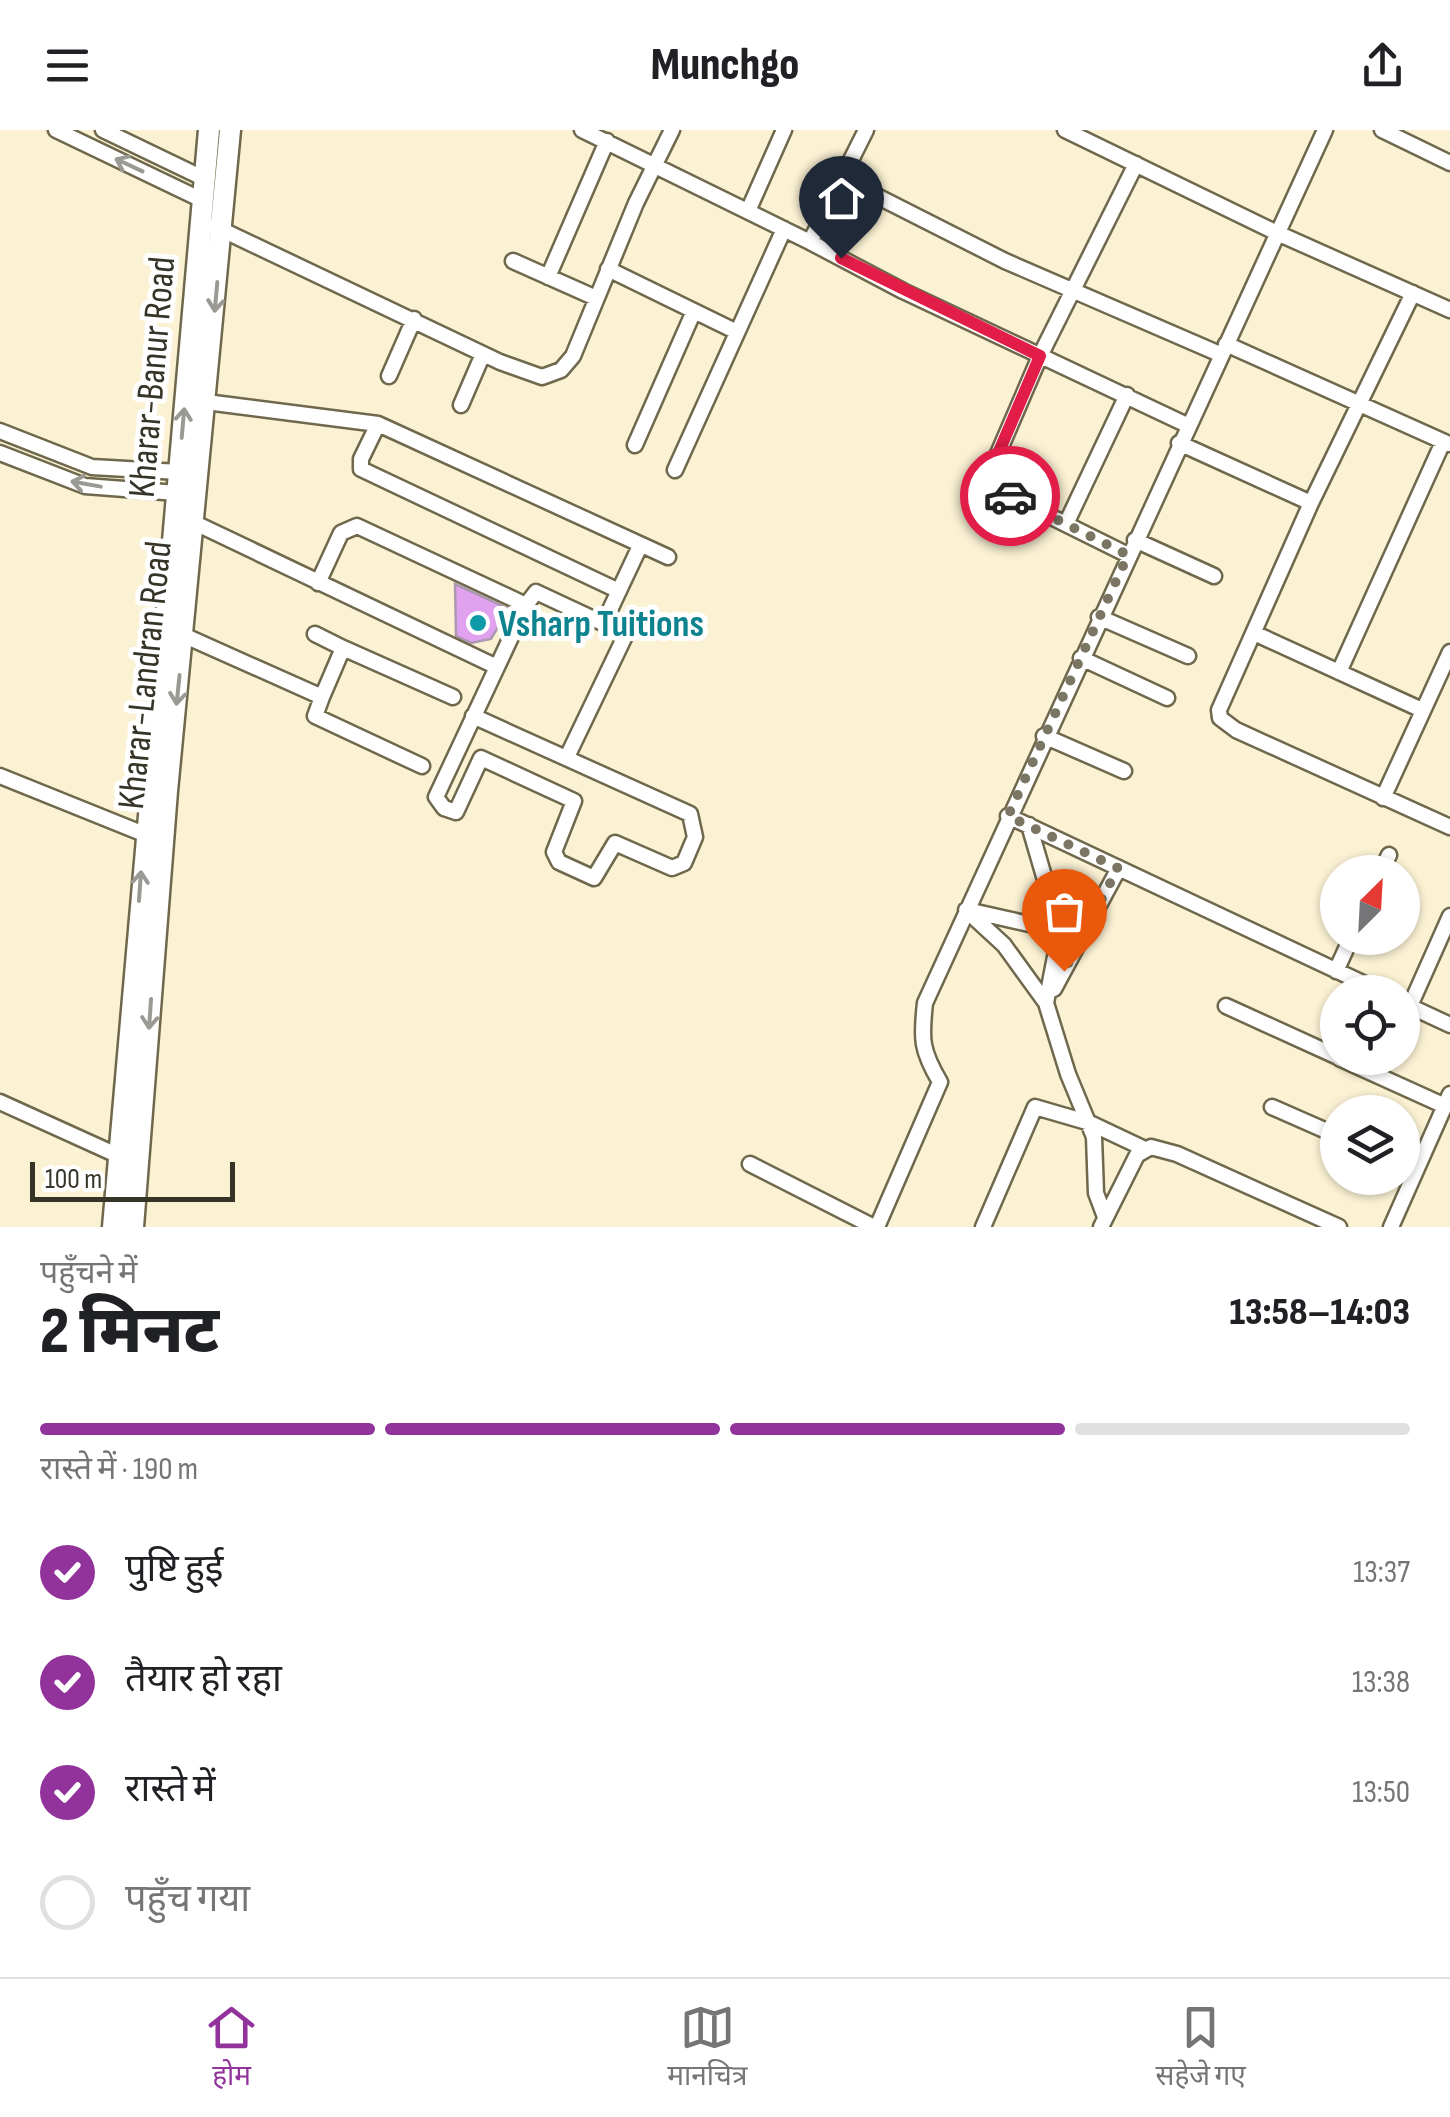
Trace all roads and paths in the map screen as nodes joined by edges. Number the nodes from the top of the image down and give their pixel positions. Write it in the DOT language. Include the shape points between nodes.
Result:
graph roads {
  1 [pos="56,130"];
  2 [pos="103,130"];
  3 [pos="209,130"];
  4 [pos="230,130"];
  5 [pos="582,130"];
  6 [pos="672,130"];
  7 [pos="784,130"];
  8 [pos="866,130"];
  9 [pos="1064,130"];
  10 [pos="1382,130"];
  11 [pos="1323,131"];
  12 [pos="607,142"];
  13 [pos="655,163"];
  14 [pos="1450,163"];
  15 [pos="1136,164"];
  16 [pos="841,178"];
  17 [pos="203,189"];
  18 [pos="748,211"];
  19 [pos="199,222"];
  20 [pos="223,227"];
  21 [pos="784,228"];
  22 [pos="1275,232"];
  23 [pos="810,242"];
  24 [pos="513,261"];
  25 [pos="608,268"];
  26 [pos="548,277"];
  27 [pos="1073,292"];
  28 [pos="1413,293"];
  29 [pos="596,298"];
  30 [pos="1450,310"];
  31 [pos="694,311"];
  32 [pos="414,319"];
  33 [pos="737,332"];
  34 [pos="1224,349"];
  35 [pos="483,354"];
  36 [pos="1040,356"];
  37 [pos="389,376"];
  38 [pos="1126,395"];
  39 [pos="206,402"];
  40 [pos="1360,403"];
  41 [pos="461,405"];
  42 [pos="378,424"];
  43 [pos="1187,425"];
  44 [pos="0,432"];
  45 [pos="1179,443"];
  46 [pos="1446,443"];
  47 [pos="634,445"];
  48 [pos="0,452"];
  49 [pos="675,470"];
  50 [pos="178,483"];
  51 [pos="1311,503"];
  52 [pos="195,524"];
  53 [pos="1066,524"];
  54 [pos="1135,540"];
  55 [pos="640,546"];
  56 [pos="1128,555"];
  57 [pos="668,558"];
  58 [pos="1214,576"];
  59 [pos="318,583"];
  60 [pos="618,591"];
  61 [pos="526,605"];
  62 [pos="608,614"];
  63 [pos="1100,617"];
  64 [pos="1254,633"];
  65 [pos="184,634"];
  66 [pos="315,634"];
  67 [pos="343,648"];
  68 [pos="1450,652"];
  69 [pos="1188,656"];
  70 [pos="1080,658"];
  71 [pos="497,667"];
  72 [pos="1338,672"];
  73 [pos="322,697"];
  74 [pos="453,697"];
  75 [pos="1167,698"];
  76 [pos="1422,710"];
  77 [pos="473,716"];
  78 [pos="1044,736"];
  79 [pos="567,758"];
  80 [pos="422,766"];
  81 [pos="1124,771"];
  82 [pos="0,776"];
  83 [pos="1383,798"];
  84 [pos="1008,816"];
  85 [pos="1029,826"];
  86 [pos="1450,827"];
  87 [pos="144,834"];
  88 [pos="1118,868"];
  89 [pos="1098,907"];
  90 [pos="966,910"];
  91 [pos="1450,916"];
  92 [pos="1060,931"];
  93 [pos="1343,955"];
  94 [pos="1336,970"];
  95 [pos="1346,975"];
  96 [pos="1420,976"];
  97 [pos="1046,1003"];
  98 [pos="1226,1006"];
  99 [pos="1420,1011"];
  100 [pos="1450,1025"];
  101 [pos="1320,1049"];
  102 [pos="1384,1075"];
  103 [pos="1447,1100"];
  104 [pos="0,1102"];
  105 [pos="1272,1106"];
  106 [pos="1090,1124"];
  107 [pos="1320,1128"];
  108 [pos="1145,1148"];
  109 [pos="1420,1149"];
  110 [pos="119,1156"];
  111 [pos="750,1164"];
  112 [pos="1401,1195"];
  113 [pos="1104,1222"];
  114 [pos="113,1227"];
  115 [pos="134,1227"];
  116 [pos="876,1227"];
  117 [pos="982,1227"];
  118 [pos="1339,1227"];
  119 [pos="1392,1227"];
  17 -- 1 [label="street, one-way"];
  2 -- 17 [label="street"];
  3 -- 17 [label="highway, Kharar-Banur Road"];
  4 -- 20 [label="highway, Kharar-Landran Road"];
  5 -- 12 [label="street"];
  6 -- 13 [label="street"];
  7 -- 18 [label="street"];
  8 -- 16 [label="street"];
  9 -- 15 [label="street"];
  10 -- 14 [label="street"];
  11 -- 22 [label="street"];
  12 -- 13 [label="street"];
  12 -- 26 [label="street"];
  13 -- 18 [label="street"];
  13 -- 25 [label="street"];
  15 -- 22 [label="street"];
  15 -- 27 [label="street"];
  16 -- 23 [label="street"];
  16 -- 27 [label="street"];
  17 -- 19 [label="highway, Kharar-Banur Road"];
  18 -- 21 [label="street"];
  19 -- 20 [label="street"];
  50 -- 19 [label="highway, Kharar-Banur Road, one-way"];
  20 -- 32 [label="street"];
  20 -- 39 [label="highway, Kharar-Landran Road, one-way"];
  21 -- 23 [label="street"];
  21 -- 33 [label="street"];
  22 -- 28 [label="street"];
  22 -- 34 [label="street"];
  23 -- 36 [label="street"];
  24 -- 26 [label="street"];
  25 -- 29 [label="street"];
  25 -- 31 [label="street"];
  26 -- 29 [label="street"];
  27 -- 34 [label="street"];
  27 -- 36 [label="street"];
  28 -- 30 [label="street"];
  28 -- 40 [label="street"];
  29 -- 35 [label="street" via="574,356 560,370 531,376"];
  31 -- 33 [label="street"];
  31 -- 47 [label="street"];
  32 -- 35 [label="street"];
  32 -- 37 [label="street"];
  33 -- 49 [label="street"];
  34 -- 40 [label="street"];
  34 -- 43 [label="street"];
  35 -- 41 [label="street"];
  36 -- 38 [label="street"];
  36 -- 53 [label="street" via="994,460 992,479 1003,493"];
  38 -- 43 [label="street"];
  38 -- 53 [label="street"];
  39 -- 42 [label="street"];
  39 -- 52 [label="highway, Kharar-Landran Road"];
  40 -- 46 [label="street"];
  40 -- 51 [label="street"];
  42 -- 55 [label="street"];
  42 -- 60 [label="street" via="361,470"];
  43 -- 45 [label="street"];
  44 -- 50 [label="street" via="92,467"];
  45 -- 51 [label="street"];
  45 -- 54 [label="street"];
  46 -- 72 [label="street"];
  50 -- 48 [label="street, one-way" via="85,486"];
  50 -- 87 [label="highway, Kharar-Banur Road"];
  51 -- 64 [label="street"];
  52 -- 59 [label="street"];
  52 -- 65 [label="highway, Kharar-Landran Road"];
  53 -- 56 [label="street"];
  54 -- 56 [label="street"];
  54 -- 58 [label="street"];
  55 -- 57 [label="street"];
  55 -- 60 [label="street"];
  56 -- 63 [label="street"];
  59 -- 61 [label="street" via="341,533 358,526"];
  59 -- 71 [label="street"];
  60 -- 62 [label="street"];
  61 -- 71 [label="street"];
  61 -- 79 [label="street" via="536,592 626,634"];
  63 -- 69 [label="street"];
  63 -- 70 [label="street"];
  64 -- 72 [label="street"];
  64 -- 83 [label="street" via="1220,718"];
  65 -- 73 [label="street"];
  65 -- 115 [label="highway, Kharar-Landran Road, one-way"];
  66 -- 67 [label="street"];
  67 -- 73 [label="street"];
  67 -- 74 [label="street"];
  68 -- 76 [label="street"];
  70 -- 75 [label="street"];
  70 -- 78 [label="street"];
  71 -- 77 [label="street"];
  72 -- 76 [label="street"];
  73 -- 80 [label="street" via="314,716"];
  76 -- 83 [label="street"];
  77 -- 79 [label="street"];
  77 -- 79 [label="street" via="436,796 444,808 456,812 480,758 574,800 554,852 559,862 594,878 614,843 672,868 684,863 695,837 690,814"];
  78 -- 81 [label="street"];
  78 -- 84 [label="street"];
  82 -- 87 [label="street"];
  83 -- 86 [label="street"];
  84 -- 85 [label="street"];
  84 -- 90 [label="street"];
  85 -- 88 [label="street"];
  85 -- 92 [label="street"];
  110 -- 87 [label="highway, Kharar-Banur Road, one-way"];
  88 -- 89 [label="street"];
  88 -- 94 [label="street"];
  89 -- 92 [label="street"];
  89 -- 97 [label="street"];
  90 -- 92 [label="street"];
  90 -- 97 [label="street" via="1004,946"];
  90 -- 116 [label="street" via="925,1003 924,1054 940,1082"];
  91 -- 96 [label="street"];
  92 -- 97 [label="street"];
  93 -- 94 [label="street"];
  94 -- 95 [label="street"];
  97 -- 106 [label="street"];
  98 -- 101 [label="street"];
  99 -- 100 [label="street"];
  102 -- 103 [label="street"];
  103 -- 109 [label="street"];
  104 -- 110 [label="street"];
  105 -- 107 [label="street"];
  106 -- 108 [label="street"];
  106 -- 113 [label="street"];
  106 -- 117 [label="street" via="1035,1107"];
  108 -- 113 [label="street"];
  108 -- 118 [label="street" via="1177,1154"];
  110 -- 114 [label="highway, Kharar-Banur Road"];
  111 -- 116 [label="street"];
  112 -- 119 [label="street"];
}
